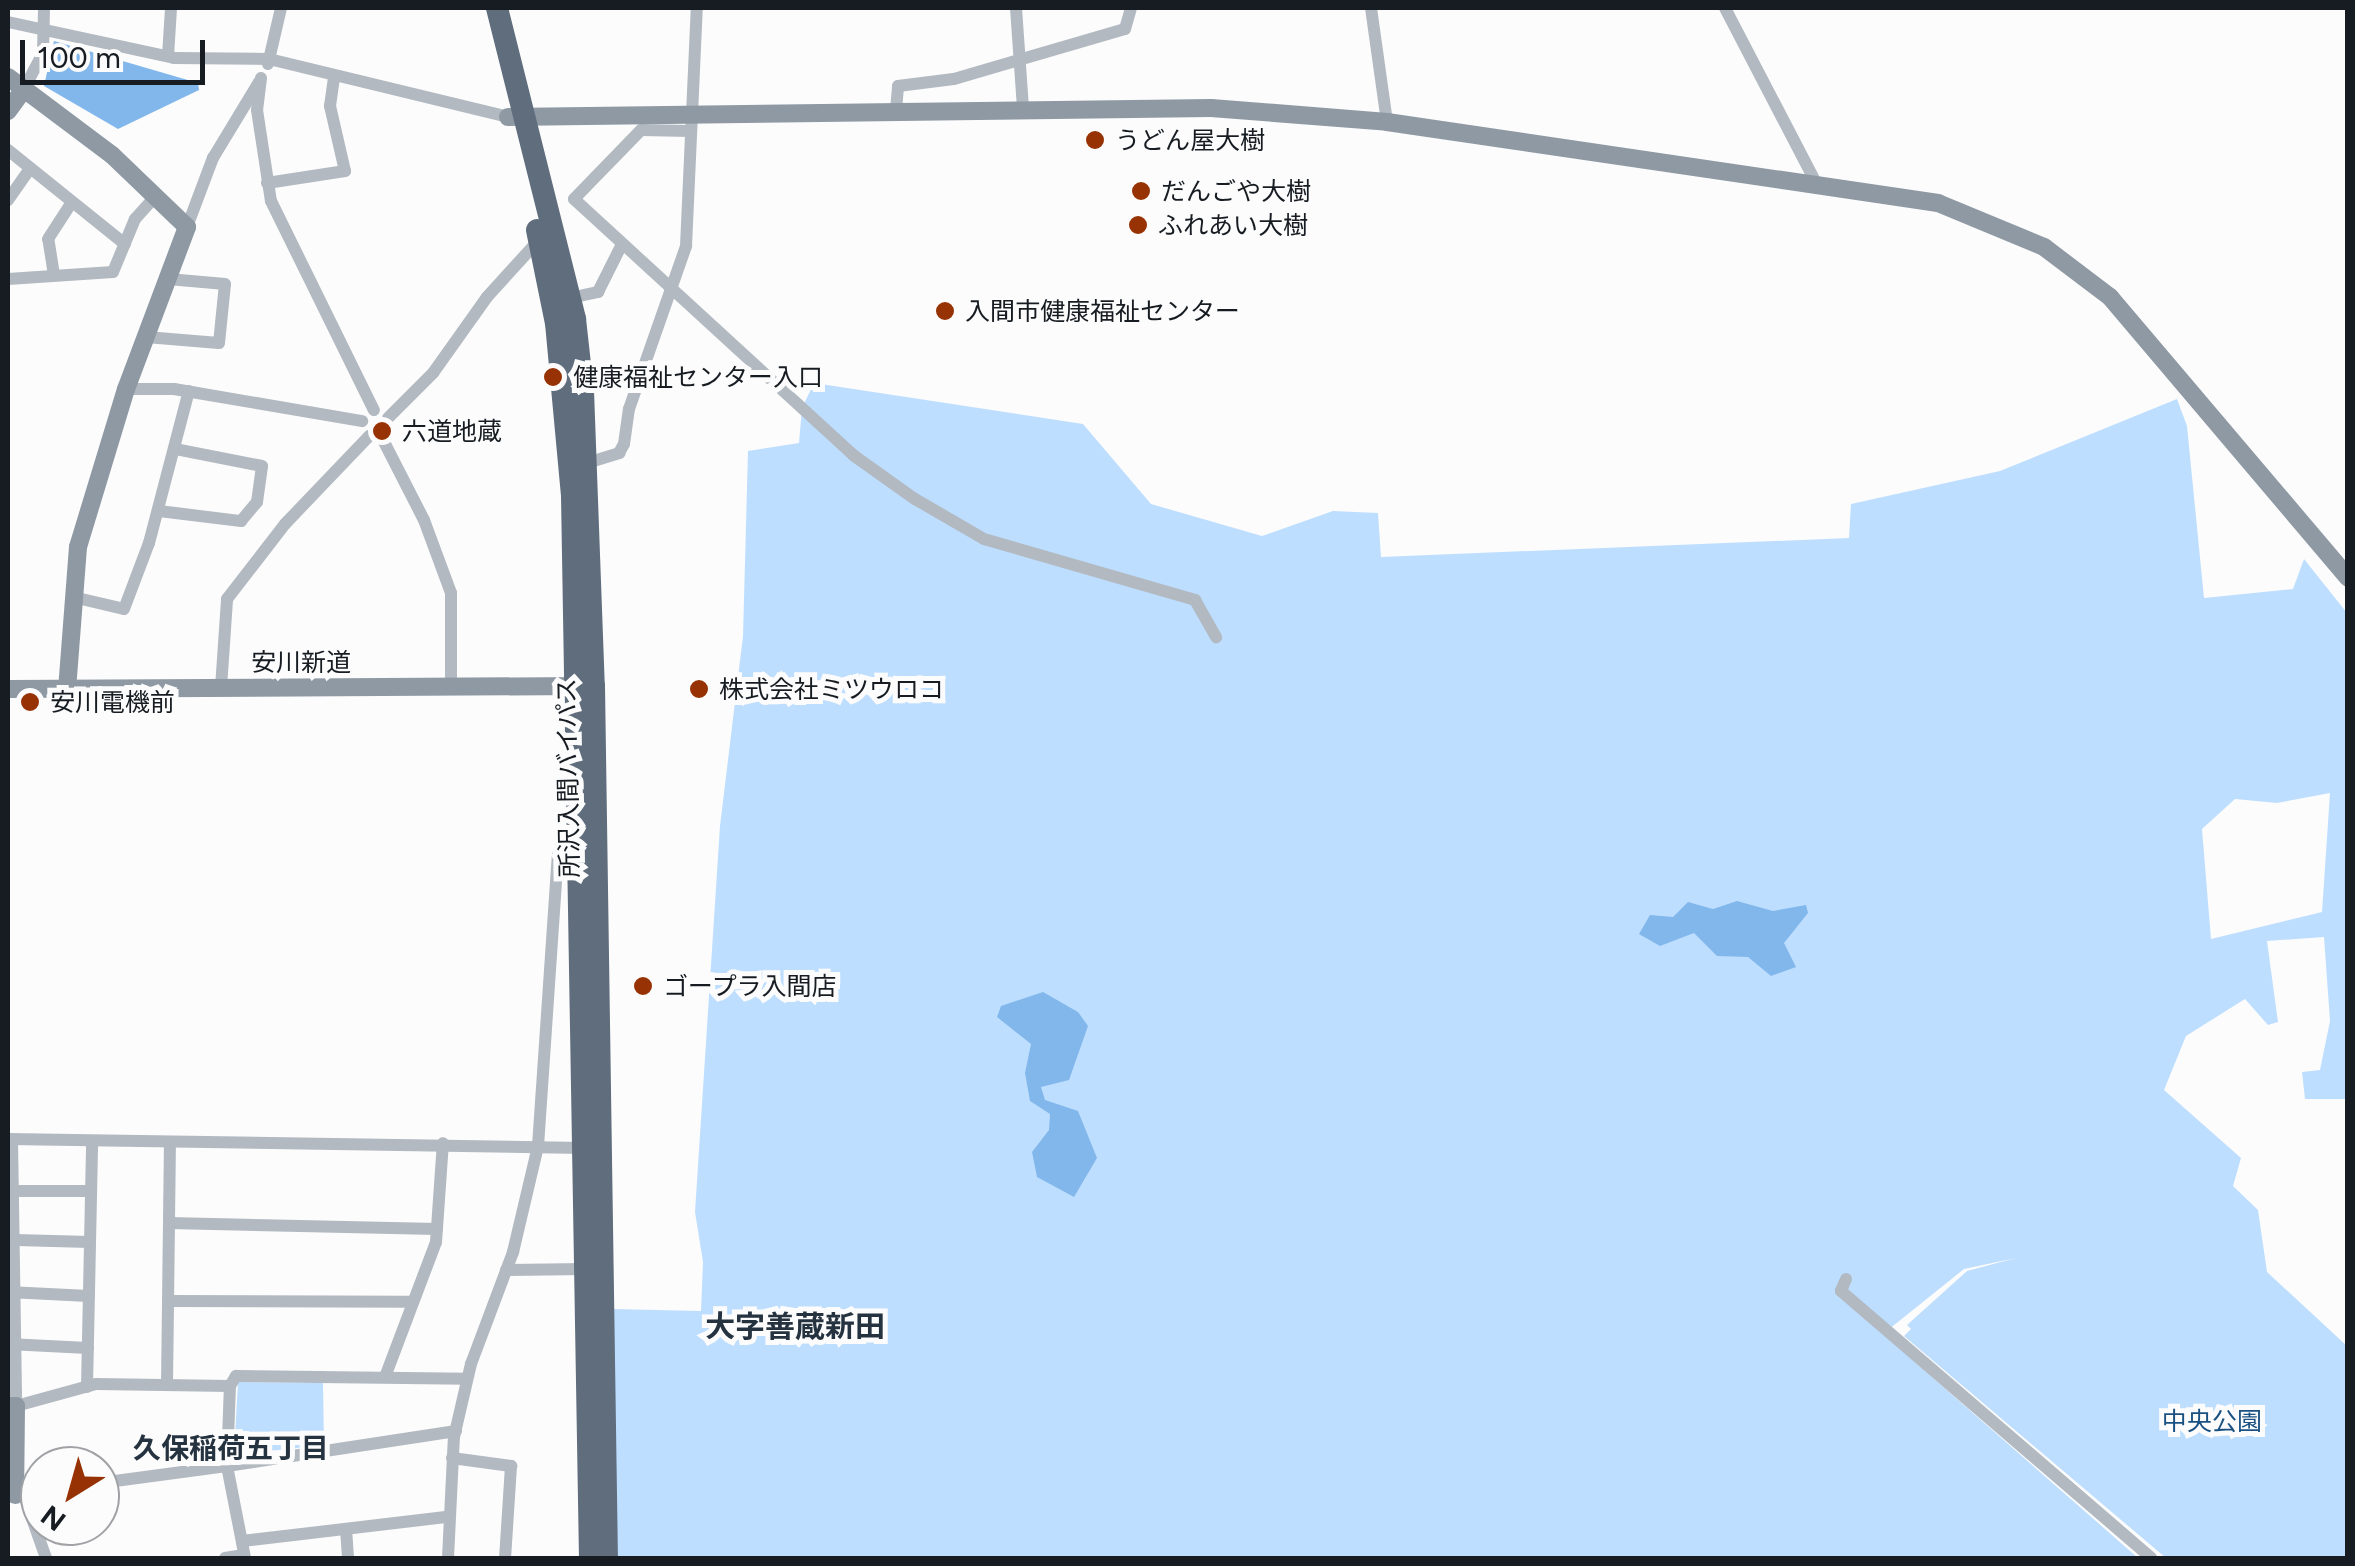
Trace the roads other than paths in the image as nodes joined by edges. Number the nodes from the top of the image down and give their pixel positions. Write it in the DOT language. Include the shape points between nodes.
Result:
graph roads {
  1 [pos="44,8"];
  2 [pos="171,8"];
  3 [pos="281,8"];
  4 [pos="481,8"];
  5 [pos="497,8"];
  6 [pos="697,8"];
  7 [pos="1016,8"];
  8 [pos="1131,8"];
  9 [pos="1371,8"];
  10 [pos="1725,8"];
  11 [pos="8,22"];
  12 [pos="46,32"];
  13 [pos="168,56"];
  14 [pos="1024,58"];
  15 [pos="270,59"];
  16 [pos="334,76"];
  17 [pos="8,77"];
  18 [pos="262,78"];
  19 [pos="24,89"];
  20 [pos="1023,109"];
  21 [pos="690,110"];
  22 [pos="896,110"];
  23 [pos="8,111"];
  24 [pos="516,117"];
  25 [pos="1387,122"];
  26 [pos="690,131"];
  27 [pos="8,150"];
  28 [pos="30,168"];
  29 [pos="267,182"];
  30 [pos="1818,189"];
  31 [pos="156,196"];
  32 [pos="8,200"];
  33 [pos="72,202"];
  34 [pos="188,227"];
  35 [pos="540,239"];
  36 [pos="125,244"];
  37 [pos="621,246"];
  38 [pos="54,275"];
  39 [pos="8,279"];
  40 [pos="168,279"];
  41 [pos="674,293"];
  42 [pos="570,298"];
  43 [pos="146,337"];
  44 [pos="126,390"];
  45 [pos="190,392"];
  46 [pos="374,410"];
  47 [pos="388,418"];
  48 [pos="362,421"];
  49 [pos="375,436"];
  50 [pos="176,449"];
  51 [pos="587,463"];
  52 [pos="159,510"];
  53 [pos="2348,578"];
  54 [pos="73,597"];
  55 [pos="1216,636"];
  56 [pos="452,686"];
  57 [pos="584,686"];
  58 [pos="221,688"];
  59 [pos="67,689"];
  60 [pos="8,690"];
  61 [pos="576,836"];
  62 [pos="10,1139"];
  63 [pos="92,1140"];
  64 [pos="170,1142"];
  65 [pos="443,1144"];
  66 [pos="538,1146"];
  67 [pos="592,1148"];
  68 [pos="14,1191"];
  69 [pos="91,1191"];
  70 [pos="170,1223"];
  71 [pos="437,1228"];
  72 [pos="16,1240"];
  73 [pos="90,1242"];
  74 [pos="585,1269"];
  75 [pos="506,1270"];
  76 [pos="1846,1279"];
  77 [pos="13,1292"];
  78 [pos="89,1296"];
  79 [pos="168,1300"];
  80 [pos="413,1302"];
  81 [pos="12,1344"];
  82 [pos="88,1348"];
  83 [pos="385,1377"];
  84 [pos="467,1380"];
  85 [pos="167,1385"];
  86 [pos="88,1386"];
  87 [pos="230,1386"];
  88 [pos="12,1406"];
  89 [pos="456,1430"];
  90 [pos="452,1458"];
  91 [pos="227,1466"];
  92 [pos="120,1480"];
  93 [pos="15,1495"];
  94 [pos="446,1517"];
  95 [pos="346,1528"];
  96 [pos="244,1552"];
  97 [pos="46,1558"];
  98 [pos="225,1558"];
  99 [pos="348,1558"];
  100 [pos="448,1558"];
  101 [pos="505,1558"];
  102 [pos="590,1558"];
  103 [pos="607,1558"];
  104 [pos="2150,1558"];
  1 -- 12 [label="street"];
  2 -- 13 [label="street"];
  3 -- 15 [label="street"];
  4 -- 24 [label="highway, 所沢入間バイパス"];
  5 -- 24 [label="highway, 所沢入間バイパス"];
  6 -- 21 [label="street"];
  7 -- 14 [label="street"];
  8 -- 14 [label="street" via="1124,29"];
  9 -- 25 [label="street"];
  10 -- 30 [label="street"];
  11 -- 12 [label="street"];
  12 -- 13 [label="street"];
  12 -- 19 [label="street" via="40,65"];
  13 -- 15 [label="street" via="210,63"];
  14 -- 20 [label="street"];
  14 -- 22 [label="street" via="954,80 898,86"];
  15 -- 16 [label="street"];
  15 -- 18 [label="street"];
  16 -- 24 [label="street"];
  16 -- 29 [label="street" via="330,106 345,170"];
  17 -- 19 [label="street"];
  18 -- 29 [label="street" via="257,110"];
  18 -- 34 [label="street" via="213,158"];
  19 -- 23 [label="street"];
  19 -- 31 [label="street"];
  20 -- 22 [label="street"];
  20 -- 25 [label="street" via="1211,108"];
  21 -- 22 [label="street"];
  21 -- 24 [label="street"];
  21 -- 26 [label="street"];
  24 -- 35 [label="highway, 所沢入間バイパス"];
  24 -- 42 [label="highway, 所沢入間バイパス"];
  25 -- 30 [label="street"];
  26 -- 37 [label="street" via="642,130 574,199"];
  26 -- 41 [label="street" via="692,204"];
  27 -- 28 [label="street"];
  28 -- 32 [label="street"];
  28 -- 33 [label="street"];
  29 -- 46 [label="street" via="291,251 335,323"];
  30 -- 53 [label="street" via="1938,203 2009,229 2076,269 2150,342"];
  31 -- 34 [label="street"];
  31 -- 36 [label="street"];
  33 -- 36 [label="street"];
  33 -- 38 [label="street" via="48,239"];
  34 -- 40 [label="street"];
  35 -- 47 [label="street" via="487,297 434,372"];
  35 -- 57 [label="highway, 所沢入間バイパス" via="566,399"];
  36 -- 38 [label="street" via="113,272"];
  37 -- 41 [label="street"];
  37 -- 42 [label="street" via="598,292"];
  38 -- 39 [label="street"];
  40 -- 43 [label="street"];
  40 -- 43 [label="street" via="225,284 219,343"];
  41 -- 51 [label="street" via="629,409 624,444 619,453"];
  41 -- 55 [label="street" via="853,454 915,499 984,539 1195,600"];
  42 -- 51 [label="highway, 所沢入間バイパス"];
  43 -- 44 [label="street"];
  44 -- 45 [label="street"];
  44 -- 54 [label="street" via="78,547"];
  45 -- 48 [label="street"];
  45 -- 50 [label="street"];
  46 -- 47 [label="street"];
  46 -- 48 [label="street"];
  47 -- 49 [label="street"];
  48 -- 49 [label="street"];
  49 -- 56 [label="street" via="424,520 451,592"];
  49 -- 58 [label="street" via="285,524 228,599"];
  50 -- 52 [label="street"];
  50 -- 52 [label="street" via="262,466 258,502 241,521"];
  51 -- 57 [label="highway, 所沢入間バイパス"];
  52 -- 54 [label="street" via="124,609"];
  54 -- 59 [label="street"];
  56 -- 57 [label="street, 安川新道"];
  56 -- 58 [label="street, 安川新道"];
  57 -- 61 [label="highway, 所沢入間バイパス"];
  57 -- 67 [label="highway, 所沢入間バイパス"];
  58 -- 59 [label="street, 安川新道"];
  59 -- 60 [label="street, 安川新道"];
  61 -- 66 [label="street" via="563,838 558,856"];
  61 -- 67 [label="highway, 所沢入間バイパス"];
  62 -- 63 [label="street"];
  62 -- 68 [label="street"];
  63 -- 64 [label="street"];
  63 -- 69 [label="street"];
  64 -- 65 [label="street"];
  64 -- 70 [label="street"];
  65 -- 66 [label="street"];
  65 -- 71 [label="street"];
  66 -- 67 [label="street"];
  66 -- 75 [label="street"];
  67 -- 74 [label="highway, 所沢入間バイパス"];
  67 -- 103 [label="highway, 所沢入間バイパス"];
  68 -- 69 [label="street"];
  68 -- 72 [label="street"];
  69 -- 73 [label="street"];
  70 -- 71 [label="street"];
  70 -- 79 [label="street"];
  71 -- 80 [label="street"];
  72 -- 73 [label="street"];
  72 -- 77 [label="street"];
  73 -- 78 [label="street"];
  74 -- 75 [label="street"];
  74 -- 102 [label="highway, 所沢入間バイパス"];
  75 -- 84 [label="street"];
  76 -- 104 [label="street" via="1841,1291"];
  77 -- 78 [label="street"];
  77 -- 81 [label="street"];
  78 -- 82 [label="street"];
  79 -- 80 [label="street"];
  79 -- 85 [label="street"];
  80 -- 83 [label="street"];
  81 -- 82 [label="street"];
  81 -- 88 [label="street"];
  82 -- 86 [label="street"];
  83 -- 84 [label="street"];
  83 -- 87 [label="street" via="236,1376"];
  84 -- 89 [label="street"];
  85 -- 86 [label="street"];
  85 -- 87 [label="street"];
  86 -- 88 [label="street"];
  87 -- 91 [label="street"];
  88 -- 93 [label="street"];
  89 -- 90 [label="street"];
  89 -- 91 [label="street"];
  90 -- 94 [label="street"];
  90 -- 101 [label="street" via="511,1466"];
  91 -- 92 [label="street"];
  91 -- 96 [label="street"];
  93 -- 97 [label="street"];
  94 -- 95 [label="street"];
  94 -- 100 [label="street"];
  95 -- 96 [label="street"];
  95 -- 99 [label="street"];
  96 -- 98 [label="street"];
}
